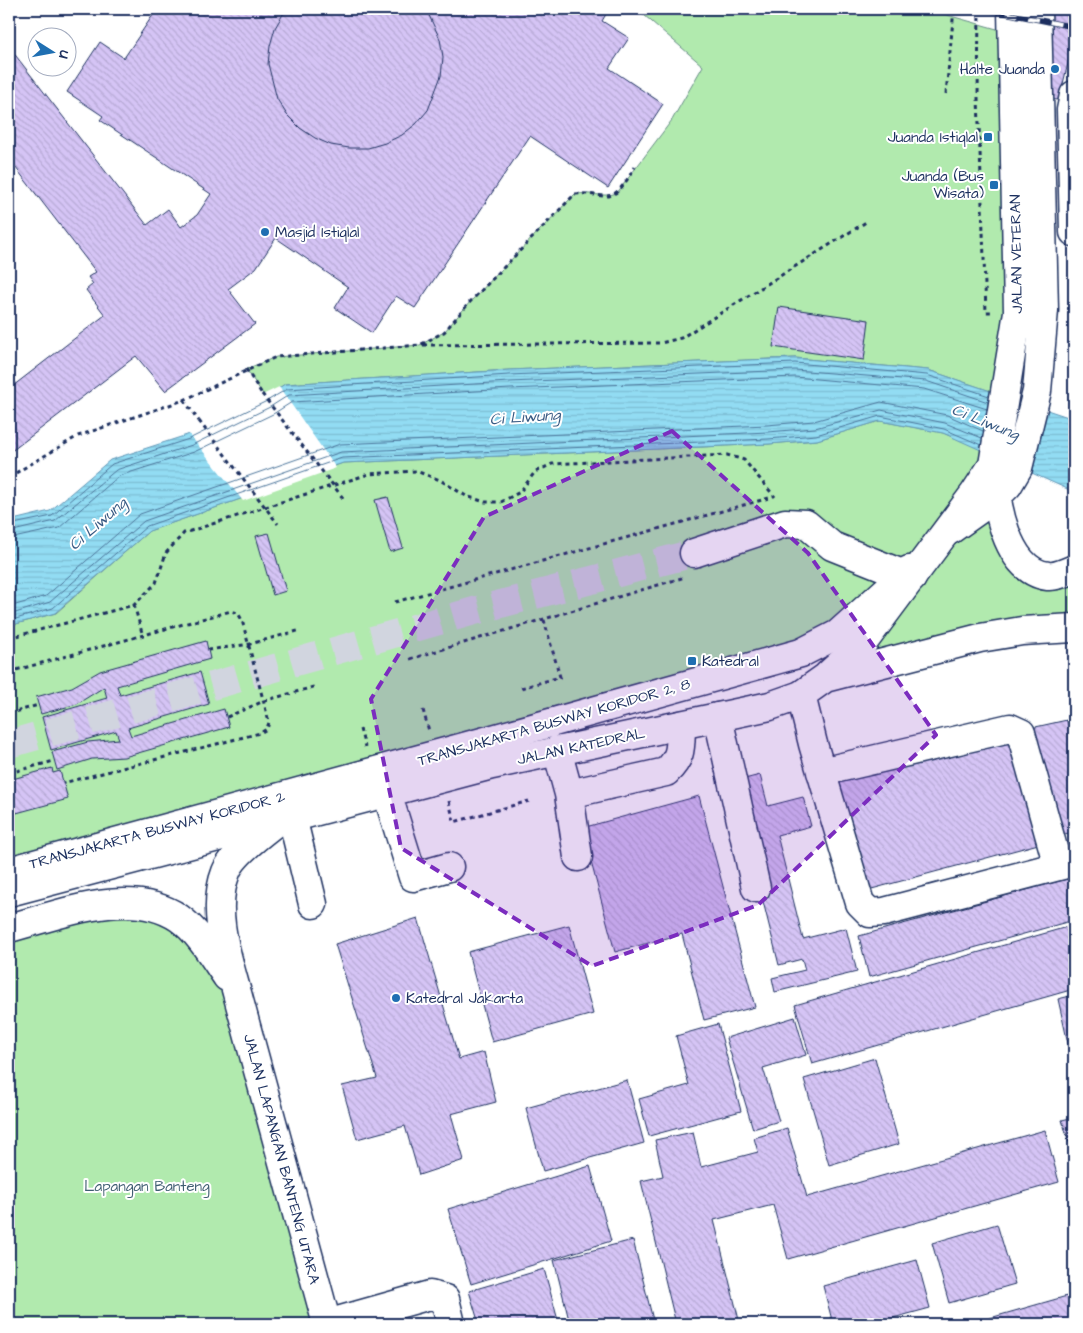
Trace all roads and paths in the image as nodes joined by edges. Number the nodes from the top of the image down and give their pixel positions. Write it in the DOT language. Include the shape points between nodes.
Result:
graph roads {
  1 [pos="954,9"];
  2 [pos="979,9"];
  3 [pos="1012,9"];
  4 [pos="1037,9"];
  5 [pos="946,94"];
  6 [pos="1074,95"];
  7 [pos="635,167"];
  8 [pos="866,222"];
  9 [pos="1074,232"];
  10 [pos="1018,312"];
  11 [pos="420,345"];
  12 [pos="246,370"];
  13 [pos="184,400"];
  14 [pos="1002,464"];
  15 [pos="9,477"];
  16 [pos="774,497"];
  17 [pos="343,498"];
  18 [pos="995,498"];
  19 [pos="278,524"];
  20 [pos="806,524"];
  21 [pos="943,535"];
  22 [pos="694,564"];
  23 [pos="1074,569"];
  24 [pos="908,576"];
  25 [pos="395,602"];
  26 [pos="134,604"];
  27 [pos="544,620"];
  28 [pos="1074,628"];
  29 [pos="301,630"];
  30 [pos="143,636"];
  31 [pos="9,638"];
  32 [pos="250,644"];
  33 [pos="208,650"];
  34 [pos="410,660"];
  35 [pos="9,672"];
  36 [pos="825,678"];
  37 [pos="317,686"];
  38 [pos="521,688"];
  39 [pos="801,695"];
  40 [pos="264,701"];
  41 [pos="38,705"];
  42 [pos="9,714"];
  43 [pos="718,717"];
  44 [pos="227,718"];
  45 [pos="680,725"];
  46 [pos="360,729"];
  47 [pos="366,750"];
  48 [pos="558,750"];
  49 [pos="54,761"];
  50 [pos="821,772"];
  51 [pos="9,773"];
  52 [pos="63,783"];
  53 [pos="306,790"];
  54 [pos="569,794"];
  55 [pos="377,796"];
  56 [pos="529,801"];
  57 [pos="285,819"];
  58 [pos="454,822"];
  59 [pos="578,857"];
  60 [pos="1066,864"];
  61 [pos="449,867"];
  62 [pos="9,871"];
  63 [pos="756,888"];
  64 [pos="9,892"];
  65 [pos="314,904"];
  66 [pos="9,928"];
  67 [pos="237,993"];
  68 [pos="327,1324"];
  69 [pos="452,1324"];
  1 -- 5 [label="path"];
  2 -- 10 [label="path" via="978,98 986,312"];
  3 -- 10 [label="main road, JALAN VETERAN"];
  4 -- 14 [label="main road" via="1044,310 1038,391"];
  6 -- 9 [label="main road" via="1071,110"];
  7 -- 11 [label="path" via="617,193 605,197 590,192 576,194 444,332"];
  8 -- 11 [label="path" via="681,338 661,343"];
  10 -- 14 [label="main road, JALAN VETERAN" via="1008,380"];
  11 -- 12 [label="path" via="276,356"];
  12 -- 13 [label="path"];
  12 -- 17 [label="path, bridge"];
  13 -- 15 [label="path" via="78,436"];
  13 -- 19 [label="path, bridge"];
  14 -- 18 [label="main road"];
  14 -- 21 [label="main road, JALAN VETERAN"];
  16 -- 20 [label="path"];
  16 -- 25 [label="path"];
  16 -- 26 [label="path" via="744,460 727,455 552,464 535,472 520,492 501,502 485,502 466,496 416,470 369,474 184,533 166,553 156,584"];
  18 -- 21 [label="main road"];
  18 -- 23 [label="main road" via="1012,550 1033,571 1049,576"];
  20 -- 22 [label="main road" via="785,523"];
  20 -- 24 [label="main road" via="832,546"];
  21 -- 24 [label="main road, JALAN VETERAN"];
  22 -- 27 [label="path"];
  24 -- 36 [label="main road, JALAN VETERAN" via="862,644"];
  24 -- 53 [label="main road, TRANSJAKARTA BUSWAY KORIDOR 2, 8" via="838,634 812,649"];
  26 -- 30 [label="path"];
  26 -- 31 [label="path"];
  27 -- 34 [label="path"];
  27 -- 38 [label="path" via="560,677"];
  28 -- 36 [label="main road, JALAN KATEDRAL" via="995,634"];
  29 -- 32 [label="path"];
  30 -- 32 [label="path" via="231,611 238,613"];
  30 -- 35 [label="path"];
  32 -- 33 [label="path"];
  32 -- 40 [label="path"];
  36 -- 39 [label="main road, JALAN KATEDRAL"];
  37 -- 40 [label="path"];
  39 -- 43 [label="main road, JALAN KATEDRAL" via="770,706"];
  39 -- 50 [label="main road"];
  40 -- 44 [label="path"];
  40 -- 52 [label="path" via="269,722 260,734"];
  41 -- 42 [label="path"];
  43 -- 45 [label="main road, JALAN KATEDRAL"];
  43 -- 63 [label="main road"];
  45 -- 48 [label="main road, JALAN KATEDRAL"];
  45 -- 54 [label="main road" via="680,753 666,772"];
  46 -- 47 [label="path"];
  48 -- 54 [label="main road"];
  48 -- 55 [label="main road, JALAN KATEDRAL"];
  49 -- 51 [label="path"];
  50 -- 60 [label="main road" via="1010,728 1021,733"];
  50 -- 60 [label="main road" via="860,903 870,913"];
  53 -- 55 [label="main road"];
  53 -- 57 [label="main road"];
  53 -- 62 [label="main road, TRANSJAKARTA BUSWAY KORIDOR 2"];
  54 -- 59 [label="main road"];
  55 -- 57 [label="main road, JALAN KATEDRAL"];
  55 -- 61 [label="main road" via="413,877"];
  56 -- 58 [label="path"];
  57 -- 64 [label="main road"];
  57 -- 65 [label="main road"];
  57 -- 67 [label="main road, JALAN KATEDRAL" via="248,845 226,871 219,909"];
  66 -- 67 [label="main road" via="104,904 125,902 157,908 180,919 196,936"];
  67 -- 68 [label="main road, JALAN LAPANGAN BANTENG UTARA"];
  68 -- 69 [label="main road" via="430,1294 445,1299"];
}
